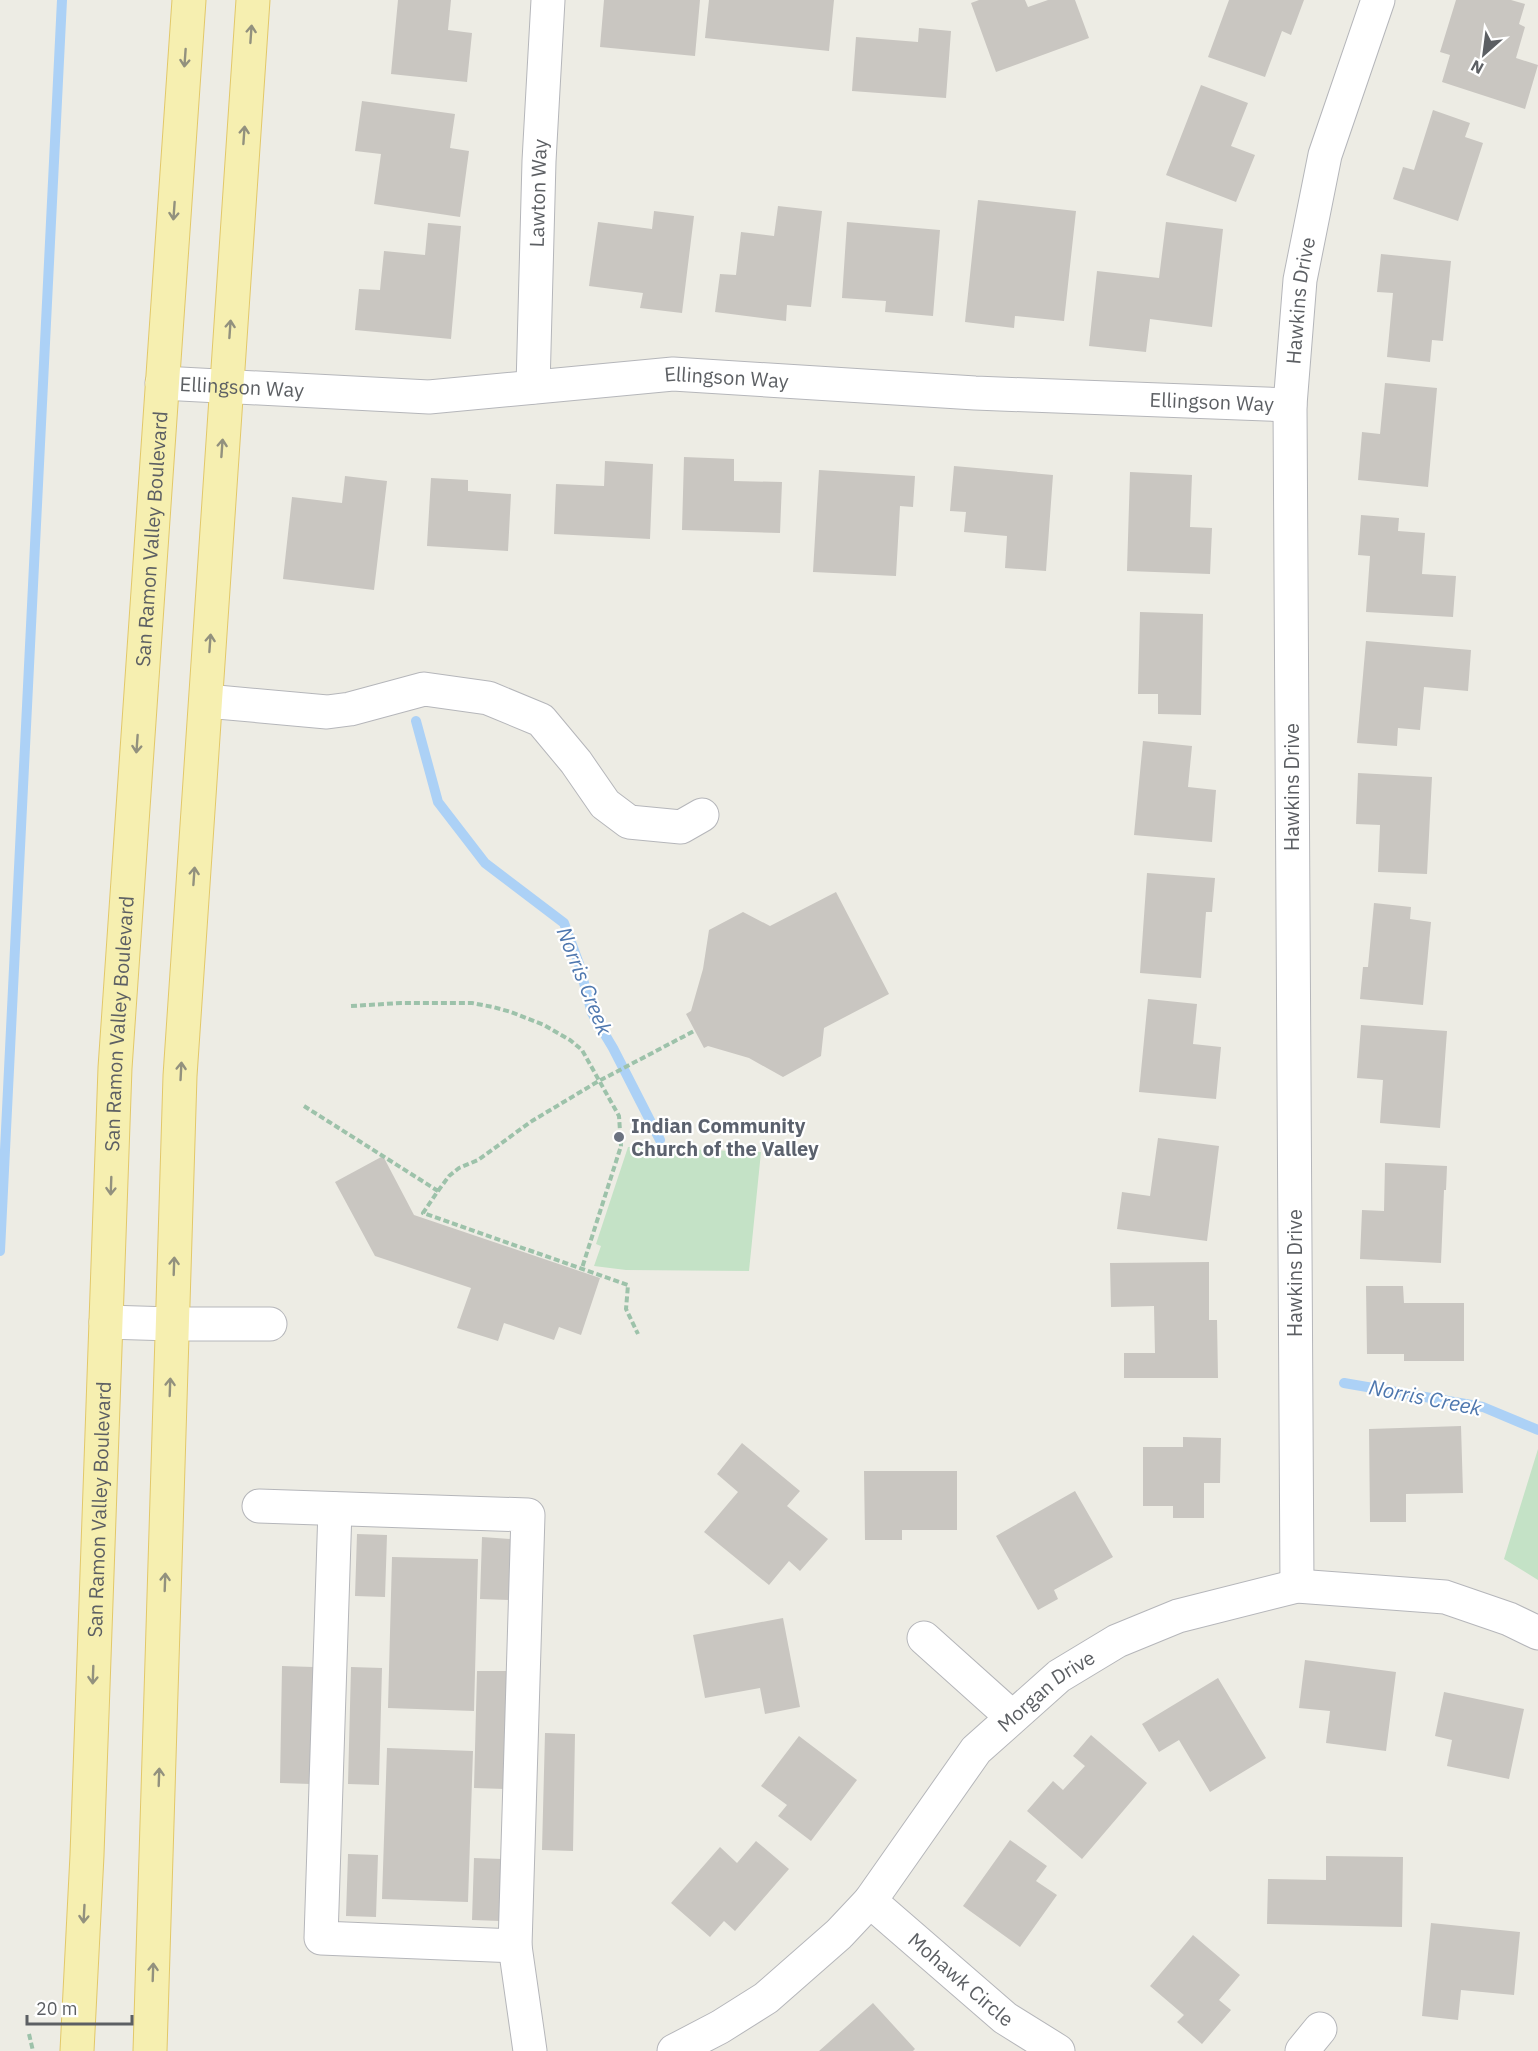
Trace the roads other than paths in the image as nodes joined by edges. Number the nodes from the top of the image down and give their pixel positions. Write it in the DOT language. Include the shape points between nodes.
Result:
graph roads {
  1 [pos="189,0"];
  2 [pos="253,0"];
  3 [pos="548,0"];
  4 [pos="1378,0"];
  5 [pos="162,383"];
  6 [pos="226,387"];
  7 [pos="533,387"];
  8 [pos="1290,405"];
  9 [pos="206,701"];
  10 [pos="702,815"];
  11 [pos="106,1322"];
  12 [pos="172,1324"];
  13 [pos="270,1324"];
  14 [pos="259,1506"];
  15 [pos="335,1509"];
  16 [pos="1297,1586"];
  17 [pos="1538,1633"];
  18 [pos="924,1638"];
  19 [pos="1012,1717"];
  20 [pos="870,1901"];
  21 [pos="515,1946"];
  22 [pos="77,2051"];
  23 [pos="150,2051"];
  24 [pos="531,2051"];
  25 [pos="674,2051"];
  26 [pos="1058,2051"];
  1 -- 5 [label="main road, San Ramon Valley Boulevard, one-way"];
  6 -- 2 [label="main road, one-way"];
  3 -- 7 [label="street, Lawton Way"];
  4 -- 8 [label="street, Hawkins Drive" via="1325,155 1300,280"];
  5 -- 6 [label="street, Ellingson Way"];
  5 -- 11 [label="main road, San Ramon Valley Boulevard, one-way" via="119,1002"];
  6 -- 7 [label="street, Ellingson Way" via="429,397"];
  9 -- 6 [label="main road, one-way"];
  7 -- 8 [label="street, Ellingson Way" via="673,374 975,393"];
  8 -- 16 [label="street, Hawkins Drive"];
  9 -- 10 [label="street" via="327,712 424,689 488,698 541,720 605,804 629,822 681,827"];
  12 -- 9 [label="main road, one-way" via="180,1076"];
  11 -- 12 [label="street"];
  11 -- 22 [label="main road, San Ramon Valley Boulevard, one-way"];
  12 -- 13 [label="street"];
  23 -- 12 [label="main road, one-way"];
  14 -- 15 [label="street"];
  15 -- 21 [label="street" via="321,1938"];
  15 -- 21 [label="street" via="528,1515"];
  16 -- 17 [label="street, Morgan Drive" via="1445,1597"];
  16 -- 19 [label="street, Morgan Drive" via="1178,1616 1117,1641 1059,1676"];
  18 -- 19 [label="street"];
  19 -- 20 [label="street, Morgan Drive" via="976,1750"];
  20 -- 25 [label="street, Morgan Drive" via="766,1998"];
  20 -- 26 [label="street, Mohawk Circle" via="1005,2018"];
  21 -- 24 [label="street"];
}
